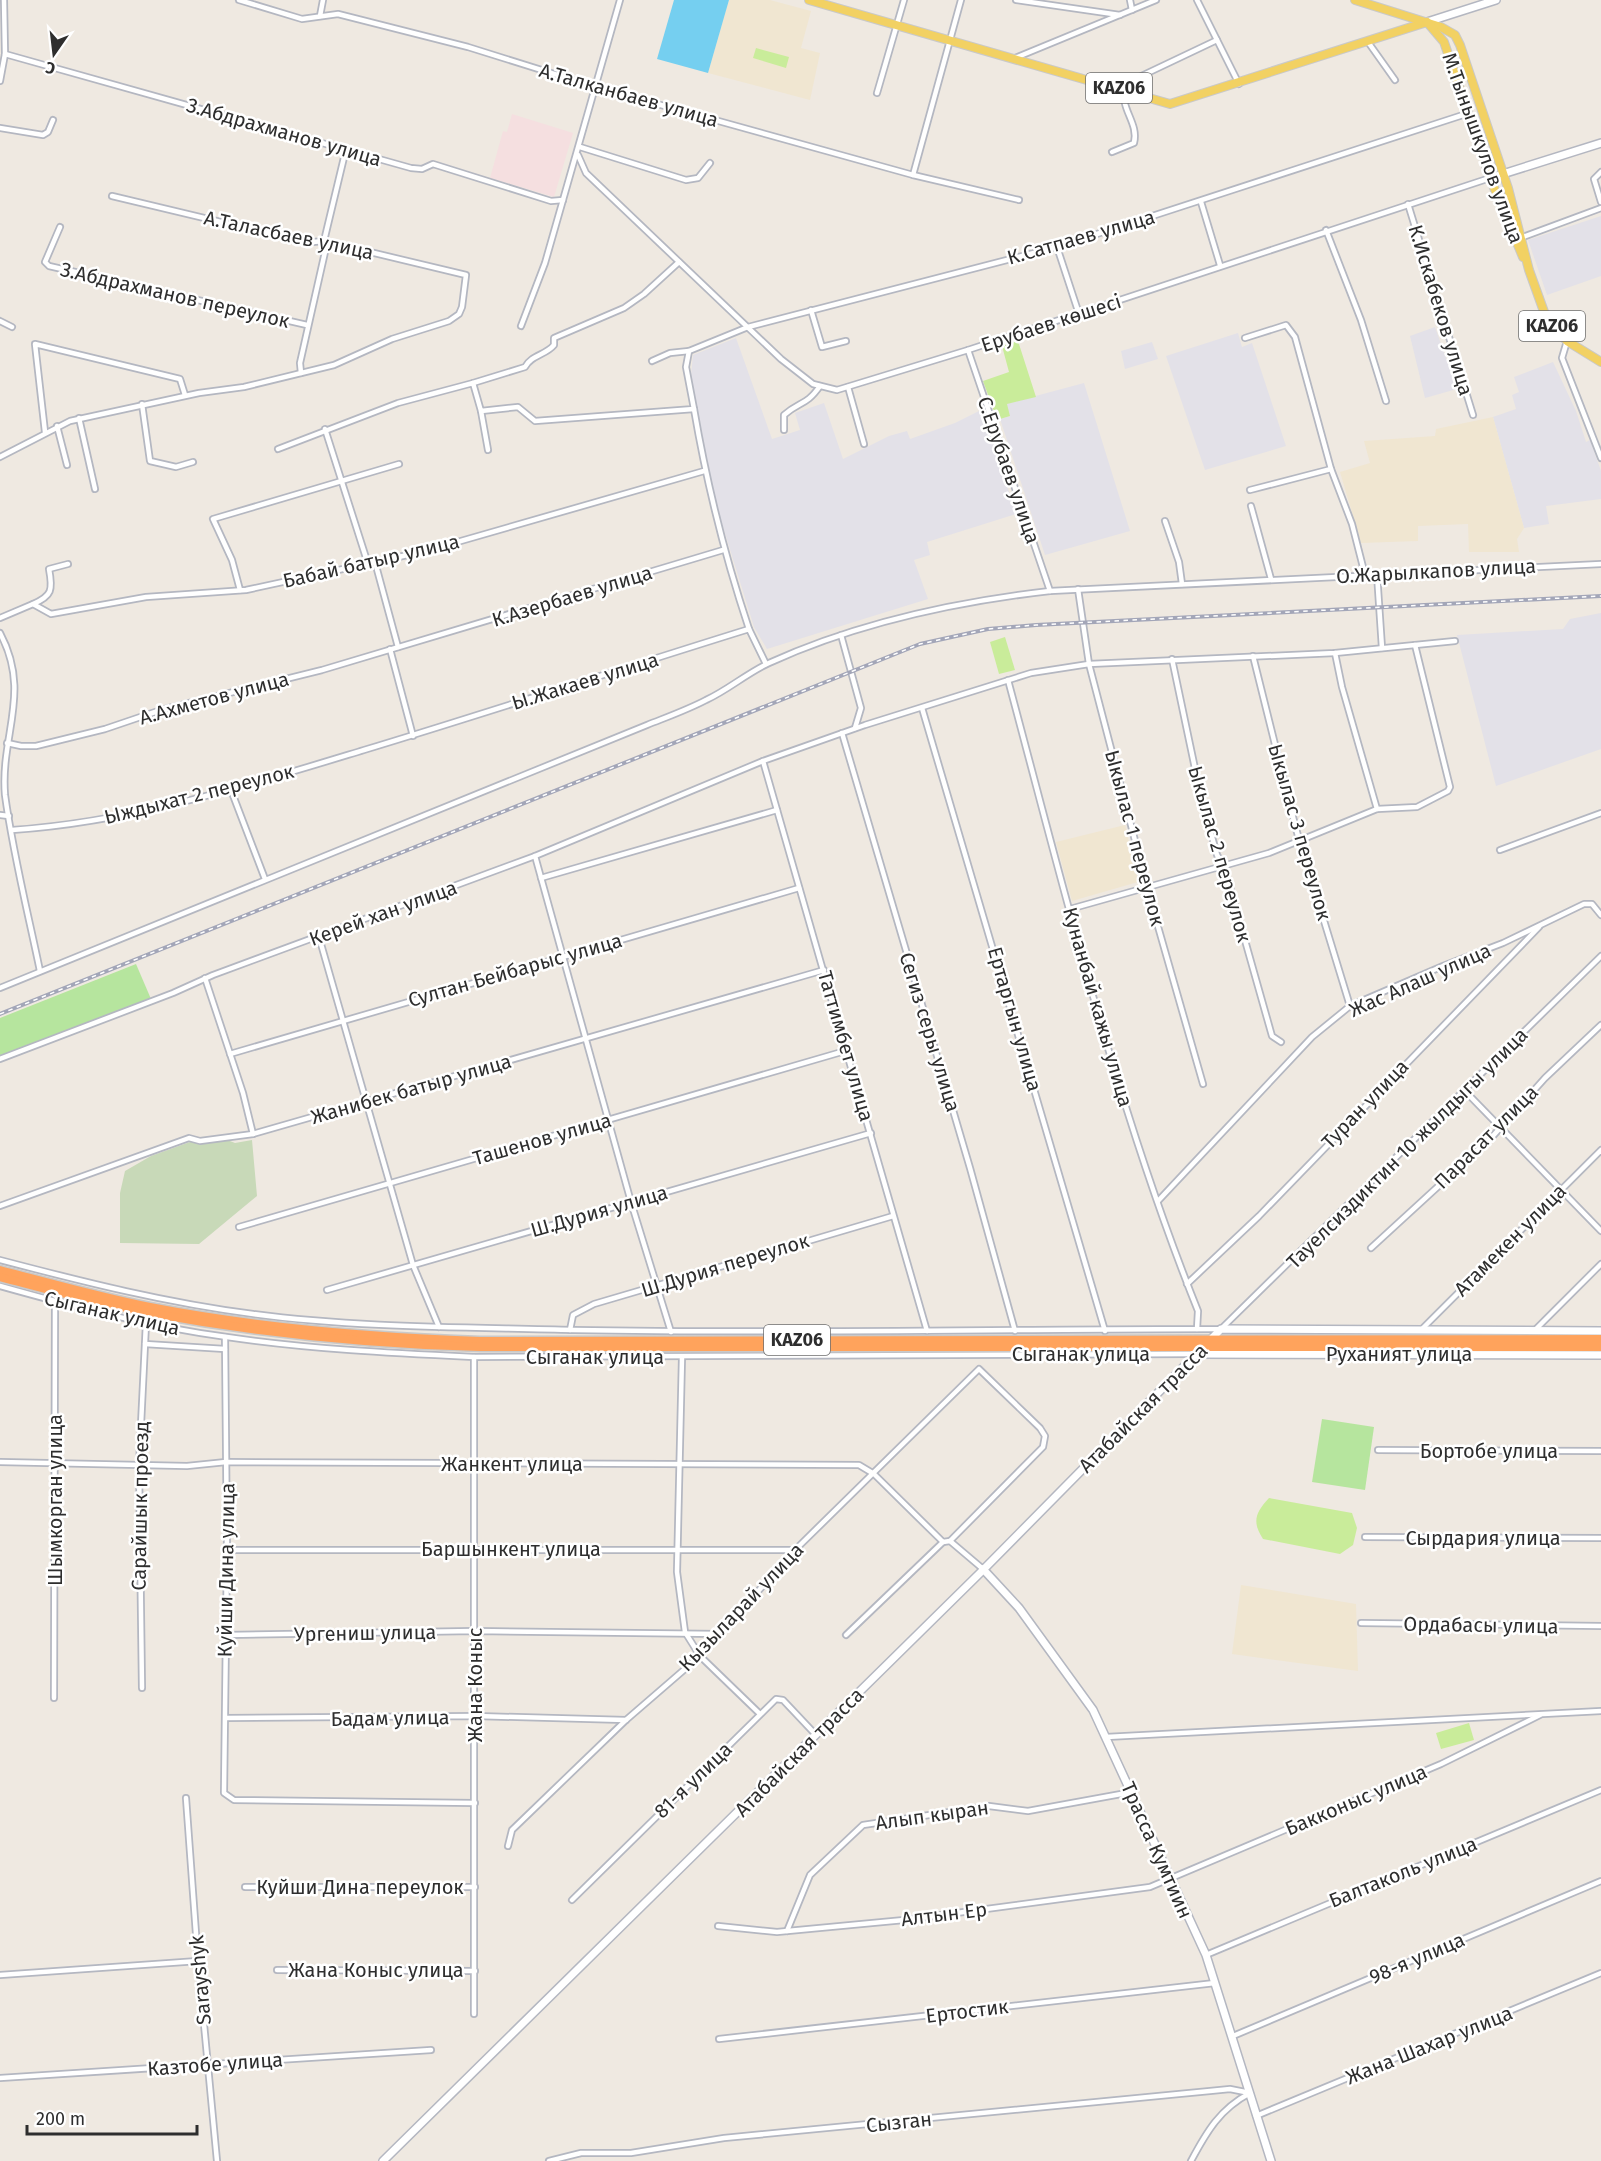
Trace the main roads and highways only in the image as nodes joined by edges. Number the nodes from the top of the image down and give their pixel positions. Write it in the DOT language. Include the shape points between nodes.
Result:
graph roads {
  1 [pos="809,0"];
  2 [pos="1356,0"];
  3 [pos="1496,0"];
  4 [pos="1427,22"];
  5 [pos="1601,143"];
  6 [pos="1503,174"];
  7 [pos="1490,178"];
  8 [pos="1529,270"];
  9 [pos="1601,362"];
  10 [pos="0,1270"];
  11 [pos="0,1277"];
  12 [pos="1221,1329"];
  13 [pos="1601,1331"];
  14 [pos="1211,1339"];
  15 [pos="1601,1339"];
  16 [pos="1601,1347"];
  17 [pos="1200,1350"];
  18 [pos="1601,1355"];
  19 [pos="983,1569"];
  20 [pos="383,2161"];
  21 [pos="1271,2161"];
  1 -- 4 [label="main road, KАZ06" via="1170,104"];
  2 -- 4 [label="main road, KАZ06"];
  3 -- 4 [label="main road"];
  4 -- 6 [label="main road, М.Тынышкулов улица / KАZ06" via="1448,30 1460,45"];
  4 -- 7 [label="main road, М.Тынышкулов улица / KАZ06" via="1444,42"];
  5 -- 6 [label="main road, Ерубаев көшесі"];
  6 -- 7 [label="main road, Ерубаев көшесі"];
  6 -- 8 [label="main road, М.Тынышкулов улица / KАZ06"];
  7 -- 8 [label="main road, М.Тынышкулов улица / KАZ06"];
  8 -- 9 [label="main road, М.Тынышкулов улица / KАZ06" via="1547,320 1566,341"];
  10 -- 14 [label="highway, KАZ06" via="161,1309 253,1324 406,1339"];
  11 -- 17 [label="highway, KАZ06" via="172,1317 252,1330 406,1345"];
  12 -- 13 [label="main road, Руханият улица"];
  12 -- 14 [label="main road, Тауелсиздиктин 10 жылдыгы улица"];
  14 -- 15 [label="highway, KАZ06"];
  14 -- 17 [label="main road, Атабайская трасса"];
  16 -- 17 [label="highway, KАZ06"];
  17 -- 18 [label="main road, Руханият улица"];
  17 -- 19 [label="main road, Атабайская трасса"];
  19 -- 20 [label="main road, Атабайская трасса"];
  19 -- 21 [label="main road, Трасса Кумтиин" via="1019,1608 1093,1710 1206,1955"];
}
